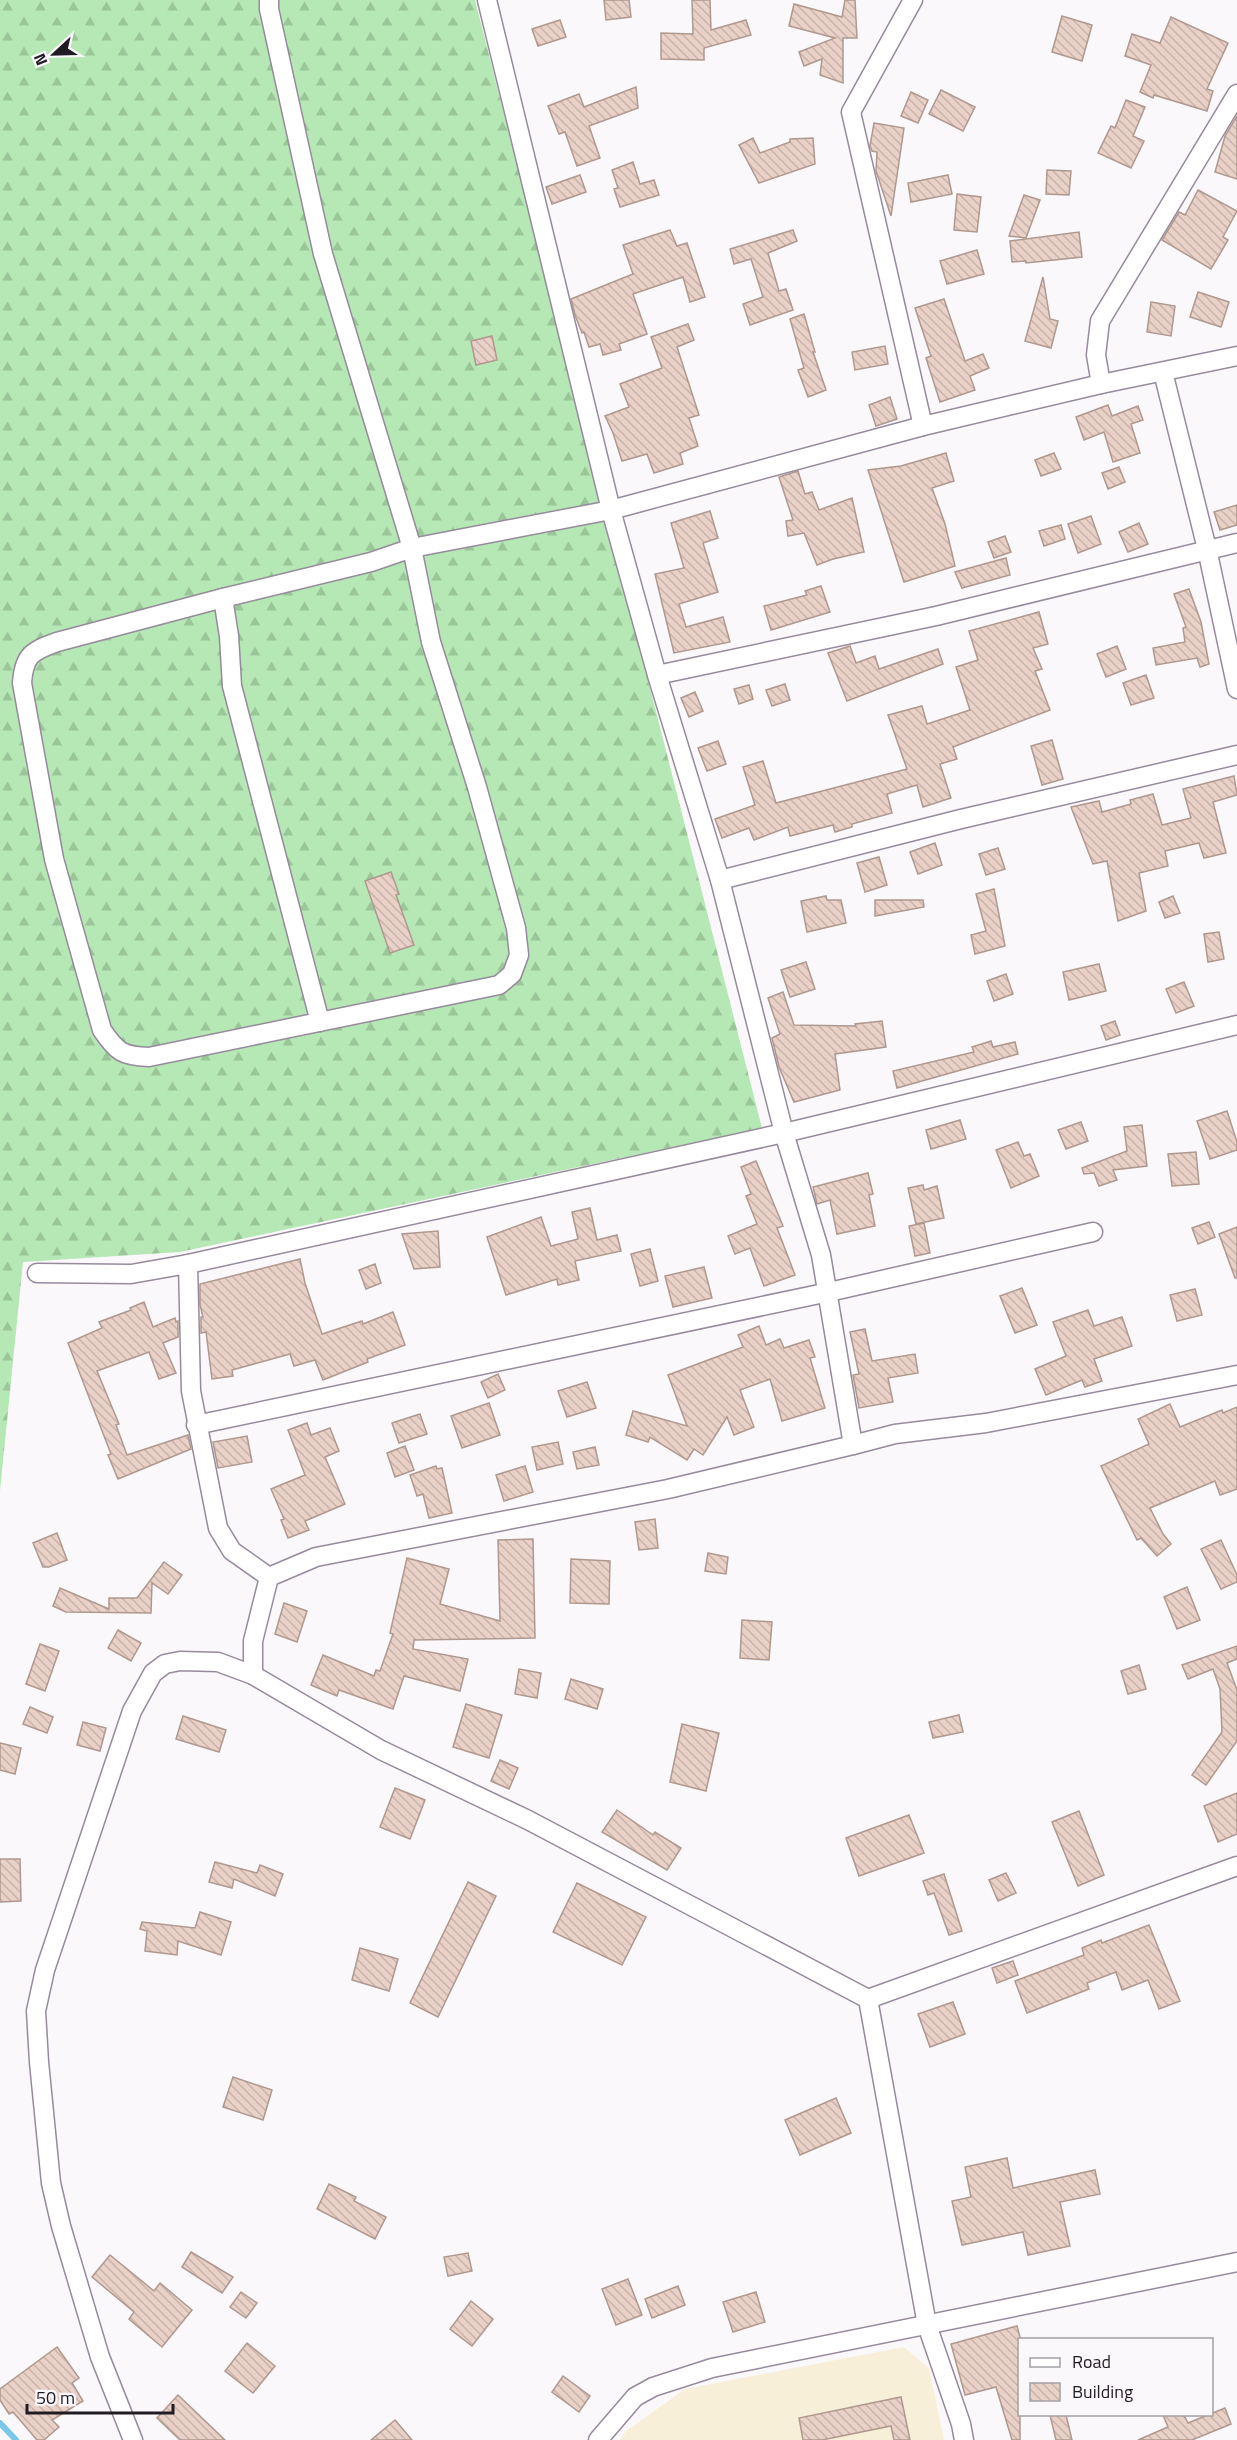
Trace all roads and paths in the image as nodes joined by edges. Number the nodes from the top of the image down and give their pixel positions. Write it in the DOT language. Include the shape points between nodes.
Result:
graph roads {
  1 [pos="269,0"];
  2 [pos="487,0"];
  3 [pos="913,0"];
  4 [pos="1237,94"];
  5 [pos="1237,356"];
  6 [pos="1163,372"];
  7 [pos="1101,384"];
  8 [pos="923,426"];
  9 [pos="611,510"];
  10 [pos="1237,543"];
  11 [pos="412,548"];
  12 [pos="1206,549"];
  13 [pos="223,598"];
  14 [pos="657,675"];
  15 [pos="1237,689"];
  16 [pos="1237,755"];
  17 [pos="720,880"];
  18 [pos="320,1022"];
  19 [pos="1237,1025"];
  20 [pos="784,1133"];
  21 [pos="1093,1232"];
  22 [pos="188,1264"];
  23 [pos="37,1273"];
  24 [pos="829,1292"];
  25 [pos="1237,1375"];
  26 [pos="196,1425"];
  27 [pos="853,1445"];
  28 [pos="270,1577"];
  29 [pos="253,1675"];
  30 [pos="1237,1866"];
  31 [pos="868,1999"];
  32 [pos="1237,2262"];
  33 [pos="927,2325"];
  34 [pos="133,2440"];
  35 [pos="598,2440"];
  36 [pos="964,2440"];
  1 -- 11 [label="street" via="323,254"];
  2 -- 9 [label="street"];
  3 -- 8 [label="street" via="851,112"];
  4 -- 7 [label="street" via="1100,321 1096,355"];
  5 -- 6 [label="street"];
  6 -- 7 [label="street"];
  6 -- 12 [label="street"];
  7 -- 8 [label="street"];
  8 -- 9 [label="street"];
  9 -- 11 [label="street"];
  9 -- 14 [label="street"];
  10 -- 12 [label="street"];
  11 -- 13 [label="street" via="371,562"];
  11 -- 18 [label="street" via="431,642 477,787 516,928 519,955 512,974 499,985"];
  12 -- 14 [label="street" via="936,616"];
  12 -- 15 [label="street"];
  13 -- 18 [label="street" via="232,686"];
  13 -- 18 [label="street" via="57,642 29,656 22,683 54,859 102,1030 119,1052 149,1057"];
  14 -- 17 [label="street"];
  16 -- 17 [label="street"];
  17 -- 20 [label="street"];
  19 -- 20 [label="street"];
  20 -- 22 [label="street"];
  20 -- 24 [label="street"];
  21 -- 24 [label="street"];
  22 -- 23 [label="street" via="131,1274"];
  22 -- 26 [label="street" via="191,1391"];
  24 -- 26 [label="street"];
  24 -- 27 [label="street"];
  25 -- 27 [label="street" via="986,1423 895,1434"];
  26 -- 28 [label="street" via="218,1528 232,1551"];
  27 -- 28 [label="street" via="668,1489 316,1557"];
  28 -- 29 [label="street" via="253,1641"];
  29 -- 31 [label="street" via="381,1750 528,1820"];
  29 -- 34 [label="street" via="218,1662 180,1661 165,1664 153,1673 132,1712 45,1970 36,2011 51,2183 100,2357"];
  30 -- 31 [label="street"];
  31 -- 33 [label="street"];
  32 -- 33 [label="street"];
  33 -- 35 [label="street" via="712,2368 661,2384 635,2397"];
  33 -- 36 [label="street"];
}
